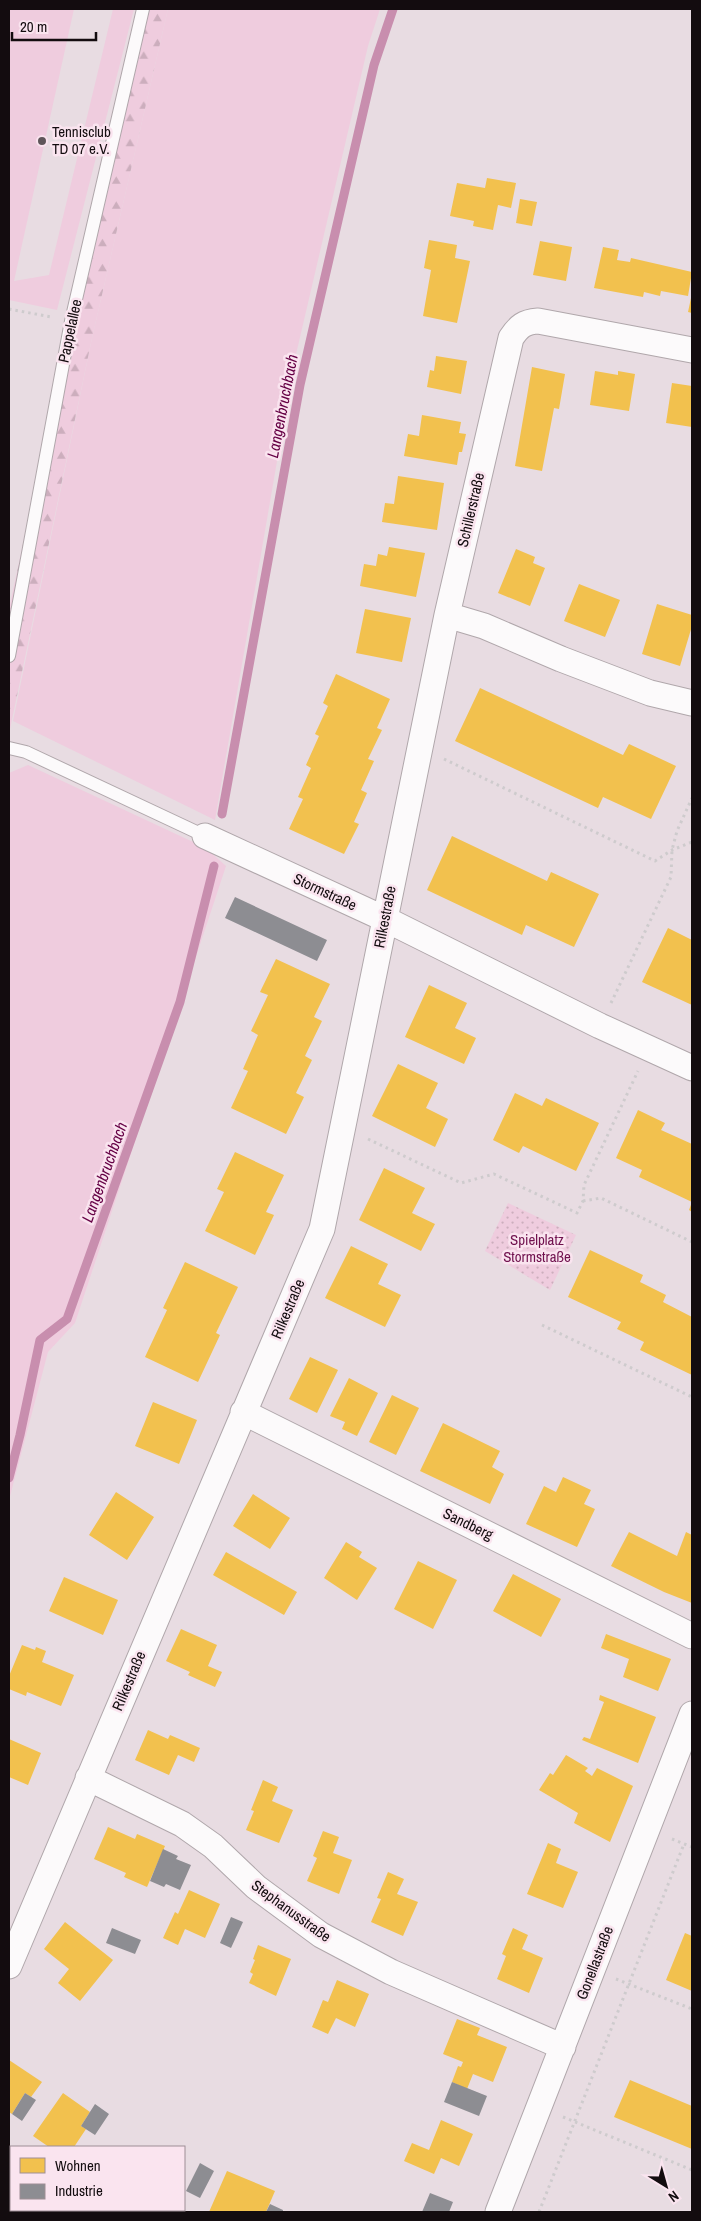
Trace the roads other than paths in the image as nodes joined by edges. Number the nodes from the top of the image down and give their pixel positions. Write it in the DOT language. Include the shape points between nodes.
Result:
graph roads {
  1 [pos="143,9"];
  2 [pos="692,350"];
  3 [pos="447,615"];
  4 [pos="9,656"];
  5 [pos="692,704"];
  6 [pos="9,748"];
  7 [pos="205,836"];
  8 [pos="385,919"];
  9 [pos="692,1068"];
  10 [pos="243,1412"];
  11 [pos="692,1636"];
  12 [pos="692,1714"];
  13 [pos="88,1778"];
  14 [pos="9,1966"];
  15 [pos="563,2047"];
  16 [pos="498,2212"];
  1 -- 4 [label="lane, Pappelallee" via="71,321"];
  2 -- 3 [label="street, Schillerstraße" via="538,320 526,322 518,328 508,349"];
  3 -- 5 [label="street" via="484,626 641,690"];
  3 -- 8 [label="street, Rilkestraße"];
  6 -- 7 [label="lane, Stormstraße" via="26,752"];
  7 -- 8 [label="street, Stormstraße"];
  8 -- 9 [label="street, Stormstraße"];
  8 -- 10 [label="street, Rilkestraße" via="322,1229"];
  10 -- 11 [label="street, Sandberg"];
  10 -- 13 [label="street, Rilkestraße"];
  12 -- 15 [label="street, Gonellastraße"];
  13 -- 14 [label="street, Rilkestraße"];
  13 -- 15 [label="street, Stephanusstraße" via="182,1824 213,1846 256,1887 321,1936 391,1972"];
  15 -- 16 [label="street, Gonellastraße"];
}
